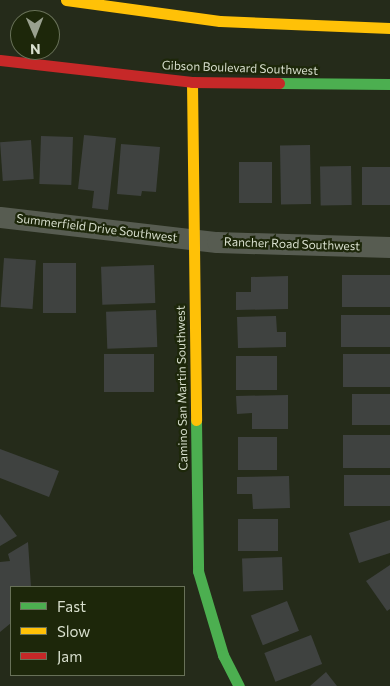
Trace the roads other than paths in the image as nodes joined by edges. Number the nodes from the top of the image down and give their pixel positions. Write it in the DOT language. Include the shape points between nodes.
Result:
graph roads {
  1 [pos="66,0"];
  2 [pos="132,0"];
  3 [pos="169,14"];
  4 [pos="390,28"];
  5 [pos="0,60"];
  6 [pos="192,82"];
  7 [pos="390,84"];
  8 [pos="0,217"];
  9 [pos="194,240"];
  10 [pos="390,247"];
  11 [pos="239,686"];
  1 -- 3 [label="street"];
  2 -- 3 [label="street"];
  3 -- 4 [label="street"];
  5 -- 6 [label="street, Gibson Boulevard Southwest"];
  6 -- 7 [label="street, Gibson Boulevard Southwest"];
  6 -- 9 [label="street, Camino San Martin Southwest"];
  8 -- 9 [label="street, Summerfield Drive Southwest"];
  9 -- 10 [label="street, Rancher Road Southwest"];
  9 -- 11 [label="street, Camino San Martin Southwest" via="198,571 223,655"];
}
